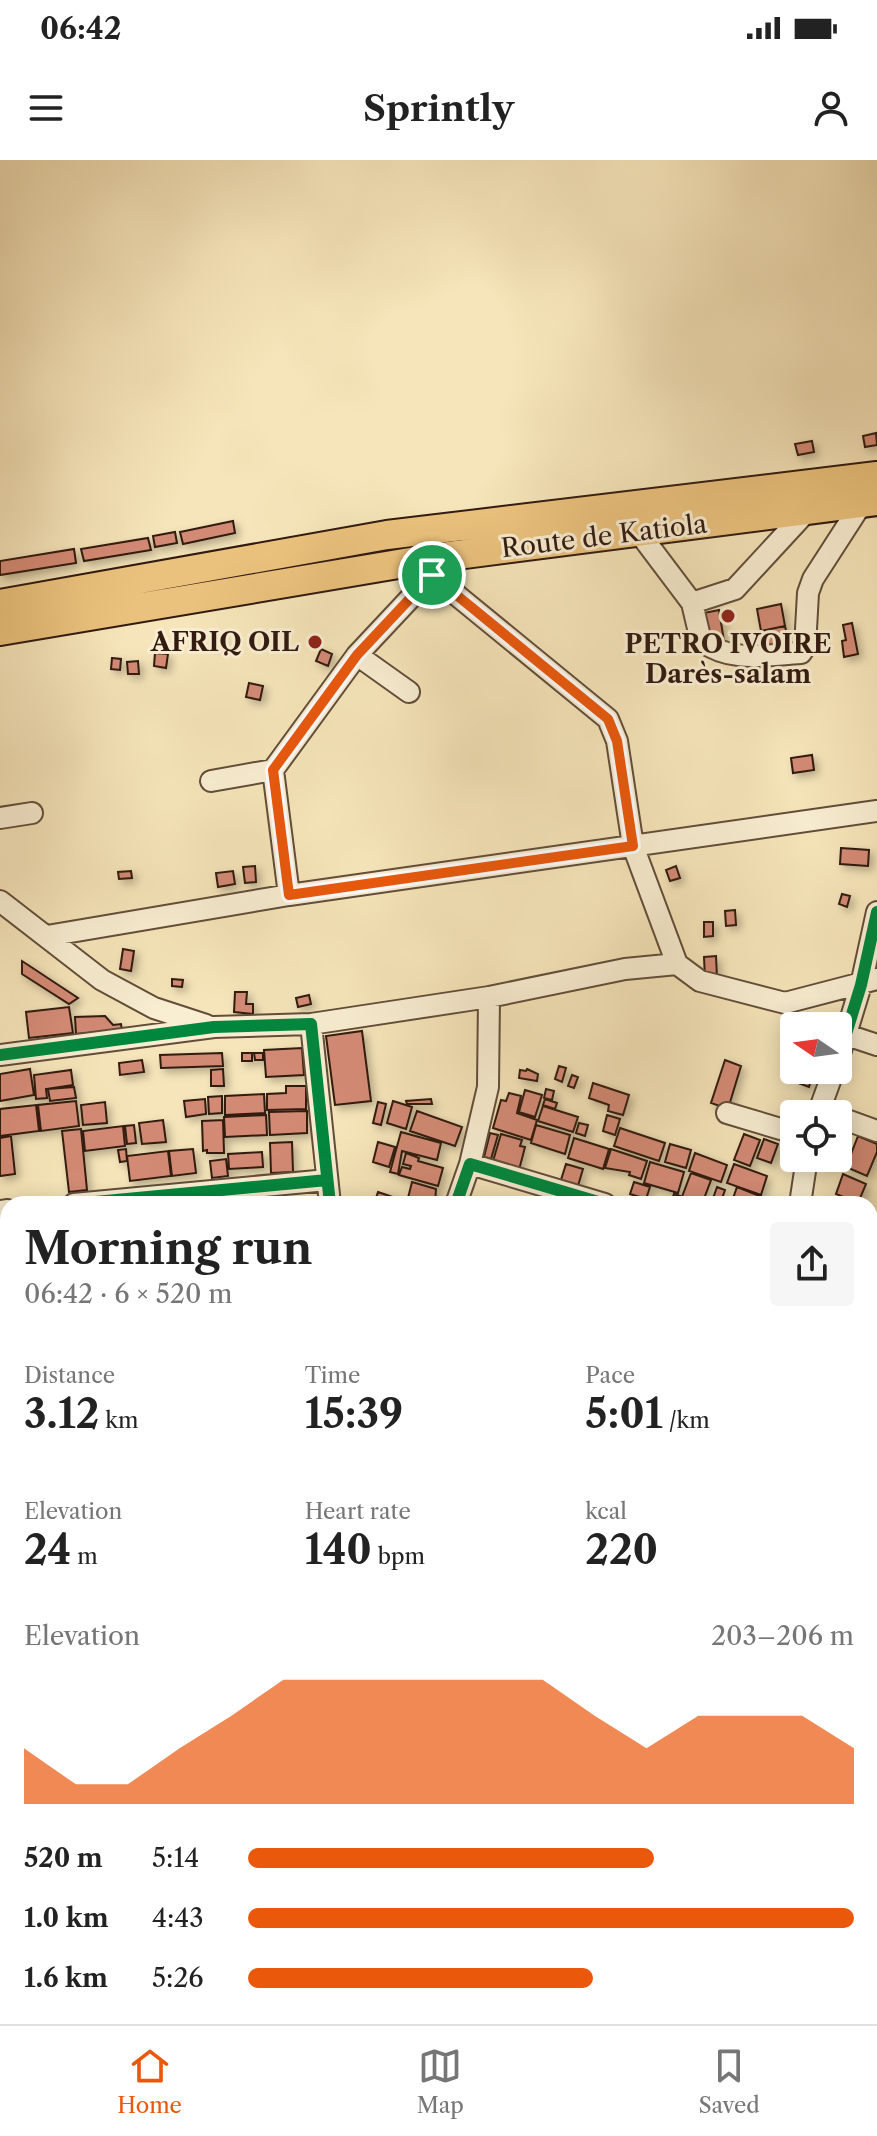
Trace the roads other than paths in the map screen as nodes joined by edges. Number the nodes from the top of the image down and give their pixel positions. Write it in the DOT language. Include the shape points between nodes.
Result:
graph roads {
  1 [pos="877,476"];
  2 [pos="870,502"];
  3 [pos="807,511"];
  4 [pos="637,530"];
  5 [pos="433,566"];
  6 [pos="692,603"];
  7 [pos="0,604"];
  8 [pos="0,631"];
  9 [pos="357,655"];
  10 [pos="409,692"];
  11 [pos="273,770"];
  12 [pos="211,781"];
  13 [pos="877,811"];
  14 [pos="32,813"];
  15 [pos="0,818"];
  16 [pos="633,846"];
  17 [pos="289,895"];
  18 [pos="0,901"];
  19 [pos="877,912"];
  20 [pos="47,936"];
  21 [pos="677,964"];
  22 [pos="869,982"];
  23 [pos="489,997"];
  24 [pos="852,1023"];
  25 [pos="311,1024"];
  26 [pos="214,1027"];
  27 [pos="852,1037"];
  28 [pos="877,1045"];
  29 [pos="0,1055"];
  30 [pos="727,1113"];
  31 [pos="852,1123"];
  32 [pos="780,1129"];
  33 [pos="877,1131"];
  34 [pos="470,1164"];
  35 [pos="805,1172"];
  36 [pos="327,1180"];
  37 [pos="158,1196"];
  38 [pos="329,1196"];
  39 [pos="459,1196"];
  40 [pos="578,1196"];
  41 [pos="801,1196"];
  1 -- 7 [label="highway, Route de Katiola" via="387,535"];
  2 -- 3 [label="highway, Route de Katiola"];
  2 -- 6 [label="street" via="813,579 801,653 740,657 716,652 701,641"];
  3 -- 4 [label="highway, Route de Katiola"];
  3 -- 6 [label="street" via="735,589"];
  4 -- 5 [label="highway, Route de Katiola"];
  4 -- 6 [label="street"];
  5 -- 8 [label="highway, Route de Katiola"];
  5 -- 9 [label="street"];
  5 -- 16 [label="street" via="608,719 617,741"];
  9 -- 10 [label="street"];
  9 -- 11 [label="street"];
  11 -- 12 [label="street"];
  11 -- 17 [label="street"];
  13 -- 16 [label="street"];
  14 -- 15 [label="street"];
  16 -- 17 [label="street"];
  16 -- 21 [label="street"];
  17 -- 20 [label="street"];
  18 -- 20 [label="street"];
  19 -- 22 [label="street"];
  20 -- 26 [label="street" via="102,980 154,1008"];
  21 -- 22 [label="street" via="700,981 785,1003"];
  21 -- 23 [label="street" via="625,969"];
  22 -- 24 [label="street"];
  23 -- 25 [label="street"];
  23 -- 34 [label="street" via="488,1087"];
  25 -- 26 [label="street"];
  25 -- 36 [label="street"];
  26 -- 29 [label="street"];
  27 -- 28 [label="street"];
  30 -- 32 [label="street"];
  31 -- 33 [label="street"];
  34 -- 39 [label="street"];
  34 -- 40 [label="street"];
  35 -- 41 [label="street"];
  36 -- 37 [label="street"];
  36 -- 38 [label="street"];
}
